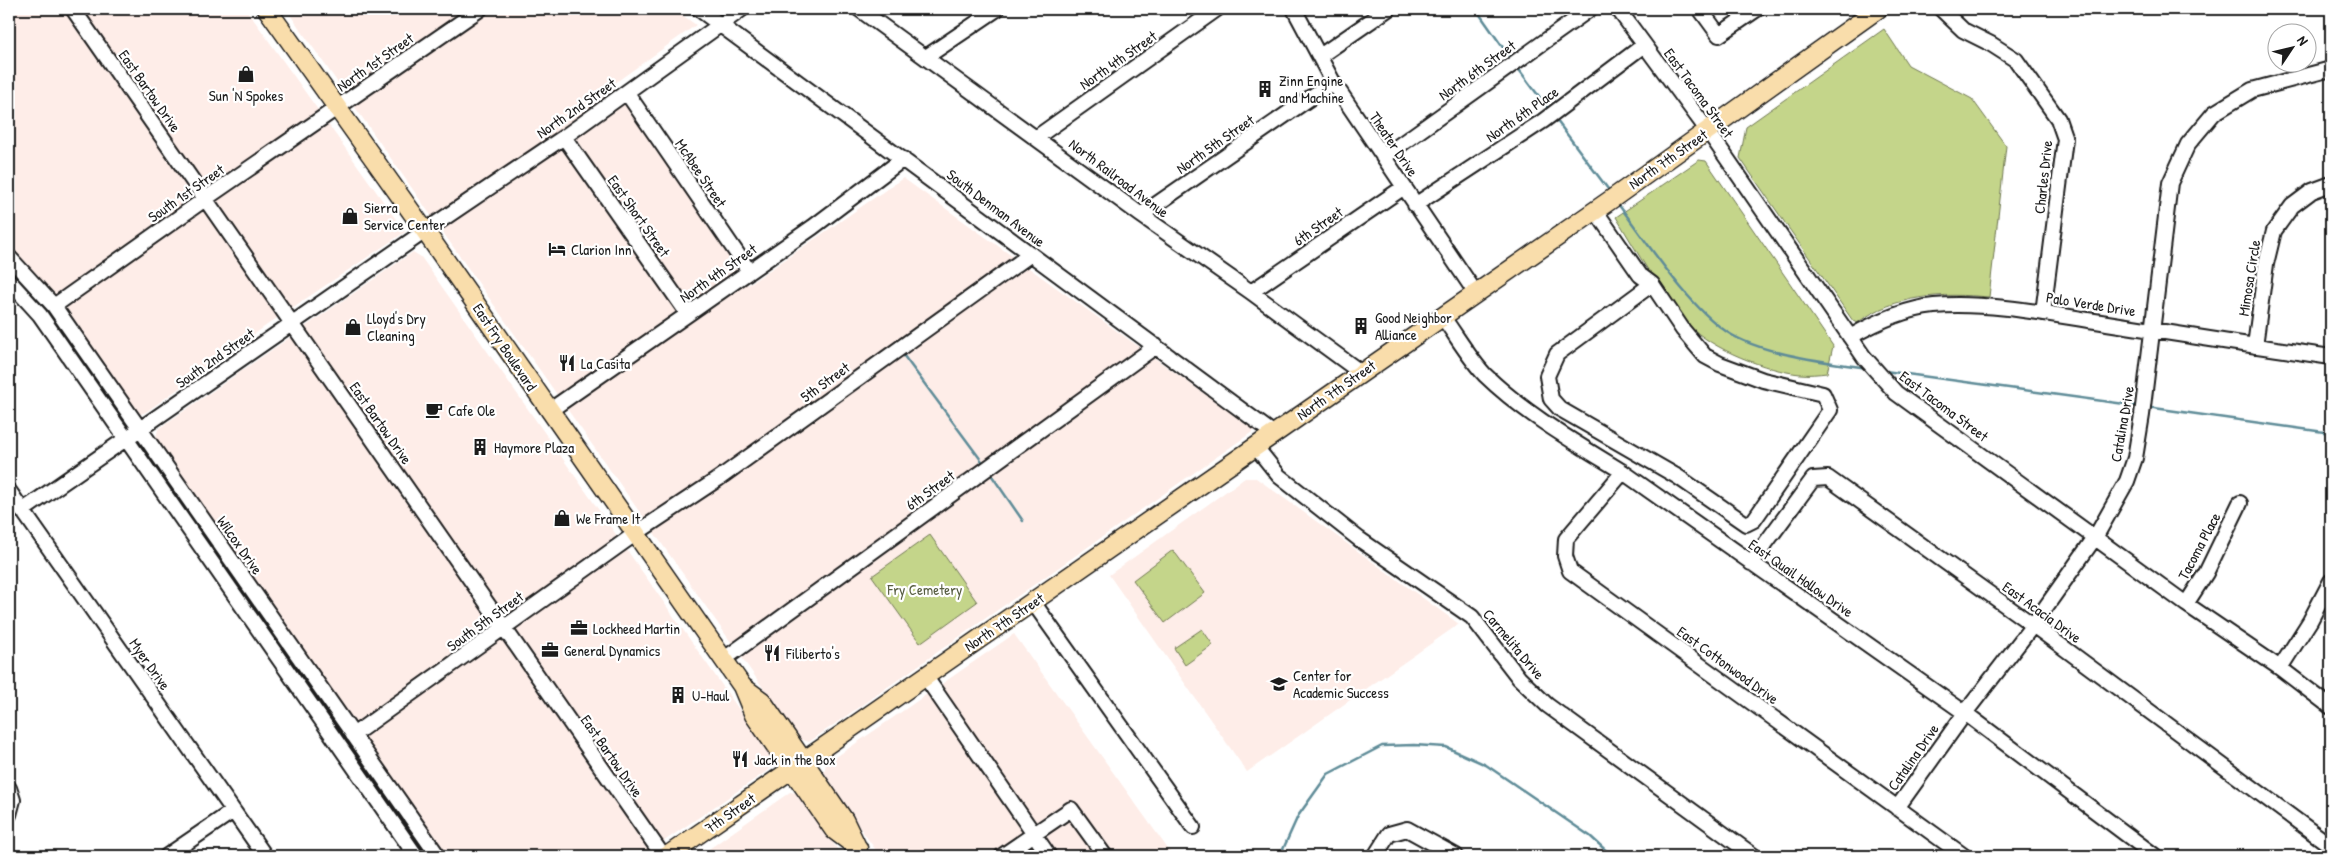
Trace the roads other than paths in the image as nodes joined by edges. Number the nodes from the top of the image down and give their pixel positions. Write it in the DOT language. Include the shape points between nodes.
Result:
graph roads {
  1 [pos="73,9"];
  2 [pos="267,9"];
  3 [pos="480,9"];
  4 [pos="699,9"];
  5 [pos="742,9"];
  6 [pos="859,9"];
  7 [pos="996,9"];
  8 [pos="1217,9"];
  9 [pos="1294,9"];
  10 [pos="1388,9"];
  11 [pos="1590,9"];
  12 [pos="1618,9"];
  13 [pos="1700,9"];
  14 [pos="1757,9"];
  15 [pos="1878,9"];
  16 [pos="1941,9"];
  17 [pos="720,24"];
  18 [pos="1644,45"];
  19 [pos="1320,56"];
  20 [pos="926,58"];
  21 [pos="2331,69"];
  22 [pos="1333,82"];
  23 [pos="627,93"];
  24 [pos="337,108"];
  25 [pos="1708,131"];
  26 [pos="564,137"];
  27 [pos="1037,137"];
  28 [pos="1383,158"];
  29 [pos="903,159"];
  30 [pos="2331,184"];
  31 [pos="1404,187"];
  32 [pos="205,199"];
  33 [pos="1415,204"];
  34 [pos="1595,210"];
  35 [pos="1141,215"];
  36 [pos="425,231"];
  37 [pos="1031,254"];
  38 [pos="9,257"];
  39 [pos="749,271"];
  40 [pos="9,281"];
  41 [pos="1652,284"];
  42 [pos="1251,292"];
  43 [pos="1475,292"];
  44 [pos="54,306"];
  45 [pos="2043,313"];
  46 [pos="688,314"];
  47 [pos="1442,316"];
  48 [pos="292,325"];
  49 [pos="2151,330"];
  50 [pos="1850,337"];
  51 [pos="1156,346"];
  52 [pos="2255,346"];
  53 [pos="2331,357"];
  54 [pos="1359,374"];
  55 [pos="549,411"];
  56 [pos="1576,418"];
  57 [pos="140,430"];
  58 [pos="1274,434"];
  59 [pos="1564,434"];
  60 [pos="126,439"];
  61 [pos="1256,446"];
  62 [pos="1624,472"];
  63 [pos="9,492"];
  64 [pos="2240,503"];
  65 [pos="22,511"];
  66 [pos="636,534"];
  67 [pos="2096,536"];
  68 [pos="1751,563"];
  69 [pos="2331,581"];
  70 [pos="1033,602"];
  71 [pos="2186,604"];
  72 [pos="2033,624"];
  73 [pos="503,628"];
  74 [pos="723,660"];
  75 [pos="2280,668"];
  76 [pos="925,676"];
  77 [pos="2331,707"];
  78 [pos="1964,713"];
  79 [pos="353,735"];
  80 [pos="798,765"];
  81 [pos="9,788"];
  82 [pos="1897,808"];
  83 [pos="233,811"];
  84 [pos="9,815"];
  85 [pos="1192,827"];
  86 [pos="1034,834"];
  87 [pos="2331,846"];
  88 [pos="860,852"];
  89 [pos="167,856"];
  90 [pos="265,856"];
  91 [pos="416,856"];
  92 [pos="438,856"];
  93 [pos="663,856"];
  94 [pos="667,856"];
  95 [pos="1002,856"];
  96 [pos="1049,856"];
  97 [pos="1105,856"];
  98 [pos="1374,856"];
  99 [pos="1456,856"];
  100 [pos="1754,856"];
  101 [pos="1964,856"];
  102 [pos="2155,856"];
  1 -- 32 [label="street, East Bartow Drive"];
  2 -- 24 [label="main road, East Fry Boulevard"];
  3 -- 24 [label="street, North 1st Street"];
  4 -- 17 [label="street, South Denman Avenue"];
  5 -- 17 [label="street, North 2nd Street"];
  6 -- 20 [label="street, North Railroad Avenue"];
  7 -- 20 [label="street"];
  8 -- 27 [label="street, North 4th Street"];
  9 -- 19 [label="street, Theater Drive"];
  10 -- 19 [label="street"];
  11 -- 28 [label="street, North 6th Street"];
  12 -- 18 [label="street, East Tacoma Street"];
  13 -- 14 [label="street" via="1719,35"];
  15 -- 25 [label="main road, North 7th Street"];
  16 -- 45 [label="street, Charles Drive" via="1963,30 2016,60 2058,119 2065,139"];
  17 -- 23 [label="street, North 2nd Street"];
  17 -- 29 [label="street, South Denman Avenue"];
  18 -- 25 [label="street, East Tacoma Street"];
  18 -- 33 [label="street, North 6th Place" via="1543,121"];
  19 -- 22 [label="street, Theater Drive"];
  20 -- 27 [label="street, North Railroad Avenue"];
  21 -- 49 [label="street, Catalina Drive" via="2252,90 2214,113 2188,144 2170,183"];
  22 -- 28 [label="street, Theater Drive"];
  22 -- 35 [label="street, North 5th Street"];
  23 -- 26 [label="street, North 2nd Street"];
  23 -- 39 [label="street, McAbee Street"];
  24 -- 32 [label="street, South 1st Street"];
  24 -- 36 [label="main road, East Fry Boulevard"];
  25 -- 34 [label="main road, North 7th Street"];
  25 -- 50 [label="street, East Tacoma Street"];
  26 -- 36 [label="street, North 2nd Street"];
  26 -- 46 [label="street, East Short Street"];
  27 -- 35 [label="street, North Railroad Avenue"];
  28 -- 31 [label="street, Theater Drive"];
  29 -- 37 [label="street, South Denman Avenue"];
  29 -- 39 [label="street, North 4th Street"];
  30 -- 52 [label="street, Mimosa Circle" via="2312,190 2292,206 2274,232 2266,264"];
  31 -- 33 [label="street, Theater Drive"];
  31 -- 42 [label="street, 6th Street"];
  32 -- 44 [label="street, South 1st Street"];
  32 -- 48 [label="street, East Bartow Drive"];
  33 -- 43 [label="street, Theater Drive"];
  34 -- 41 [label="street" via="1640,275"];
  34 -- 43 [label="main road, North 7th Street"];
  35 -- 42 [label="street, North Railroad Avenue"];
  36 -- 48 [label="street, South 2nd Street"];
  36 -- 55 [label="main road, East Fry Boulevard"];
  37 -- 51 [label="street, South Denman Avenue"];
  37 -- 66 [label="street, 5th Street" via="718,479"];
  38 -- 44 [label="street, Wilcox Drive"];
  39 -- 46 [label="street, North 4th Street"];
  40 -- 60 [label="street" via="40,315"];
  41 -- 56 [label="street" via="1557,354 1547,376 1551,399 1560,409"];
  41 -- 56 [label="street" via="1705,356 1763,380 1823,394 1830,410 1754,520 1746,524 1678,477"];
  42 -- 54 [label="street, North Railroad Avenue"];
  43 -- 47 [label="main road, North 7th Street"];
  44 -- 57 [label="street, Wilcox Drive"];
  45 -- 49 [label="street, Palo Verde Drive"];
  45 -- 50 [label="street, Palo Verde Drive" via="1958,304 1932,306 1903,312"];
  46 -- 55 [label="street, North 4th Street"];
  47 -- 54 [label="main road, North 7th Street"];
  47 -- 59 [label="street, East Quail Hollow Drive" via="1483,373 1510,398"];
  48 -- 57 [label="street, South 2nd Street"];
  48 -- 73 [label="street, East Bartow Drive"];
  49 -- 52 [label="street, Palo Verde Drive"];
  49 -- 67 [label="street, Catalina Drive" via="2135,458"];
  50 -- 67 [label="street, East Tacoma Street" via="1896,393"];
  51 -- 58 [label="street, South Denman Avenue"];
  51 -- 74 [label="street, 6th Street"];
  52 -- 53 [label="street, Palo Verde Drive"];
  54 -- 58 [label="main road, North 7th Street"];
  55 -- 66 [label="main road, East Fry Boulevard"];
  56 -- 59 [label="street"];
  57 -- 60 [label="street, South 2nd Street"];
  57 -- 79 [label="street, Wilcox Drive"];
  58 -- 61 [label="main road, North 7th Street"];
  59 -- 62 [label="street, East Quail Hollow Drive"];
  60 -- 65 [label="street, South 2nd Street"];
  60 -- 91 [label="street"];
  61 -- 70 [label="main road, North 7th Street"];
  61 -- 100 [label="street, Carmelita Drive" via="1279,476 1352,533 1472,617 1519,678 1547,705"];
  62 -- 68 [label="street, East Quail Hollow Drive"];
  62 -- 82 [label="street, East Cottonwood Drive" via="1566,539 1565,556 1570,571"];
  63 -- 65 [label="street, Myer Drive"];
  64 -- 71 [label="street, Tacoma Place" via="2206,573"];
  65 -- 83 [label="street, Myer Drive"];
  66 -- 73 [label="street, South 5th Street"];
  66 -- 74 [label="main road, East Fry Boulevard"];
  67 -- 71 [label="street, East Tacoma Street"];
  67 -- 72 [label="street, Catalina Drive"];
  68 -- 72 [label="street, East Acacia Drive" via="1813,479 1828,478"];
  68 -- 78 [label="street, East Quail Hollow Drive"];
  69 -- 75 [label="street"];
  70 -- 76 [label="main road, North 7th Street"];
  70 -- 85 [label="street"];
  71 -- 75 [label="street, East Tacoma Street"];
  72 -- 78 [label="street, Catalina Drive"];
  72 -- 87 [label="street, East Acacia Drive"];
  73 -- 79 [label="street, South 5th Street"];
  73 -- 93 [label="street, East Bartow Drive"];
  74 -- 80 [label="main road, East Fry Boulevard" via="742,686 754,715"];
  75 -- 77 [label="street, East Tacoma Street"];
  76 -- 80 [label="main road, North 7th Street"];
  76 -- 86 [label="street"];
  78 -- 82 [label="street, Catalina Drive"];
  78 -- 102 [label="street, East Quail Hollow Drive"];
  79 -- 92 [label="street, Wilcox Drive"];
  80 -- 88 [label="main road, East Fry Boulevard" via="834,830"];
  80 -- 94 [label="main road, 7th Street"];
  81 -- 84 [label="street" via="13,800"];
  82 -- 101 [label="street, East Cottonwood Drive"];
  83 -- 89 [label="street"];
  83 -- 90 [label="street, Myer Drive"];
  86 -- 95 [label="street"];
  86 -- 96 [label="street"];
  86 -- 97 [label="street" via="1071,809"];
  98 -- 99 [label="street" via="1389,834 1407,830"];
}
